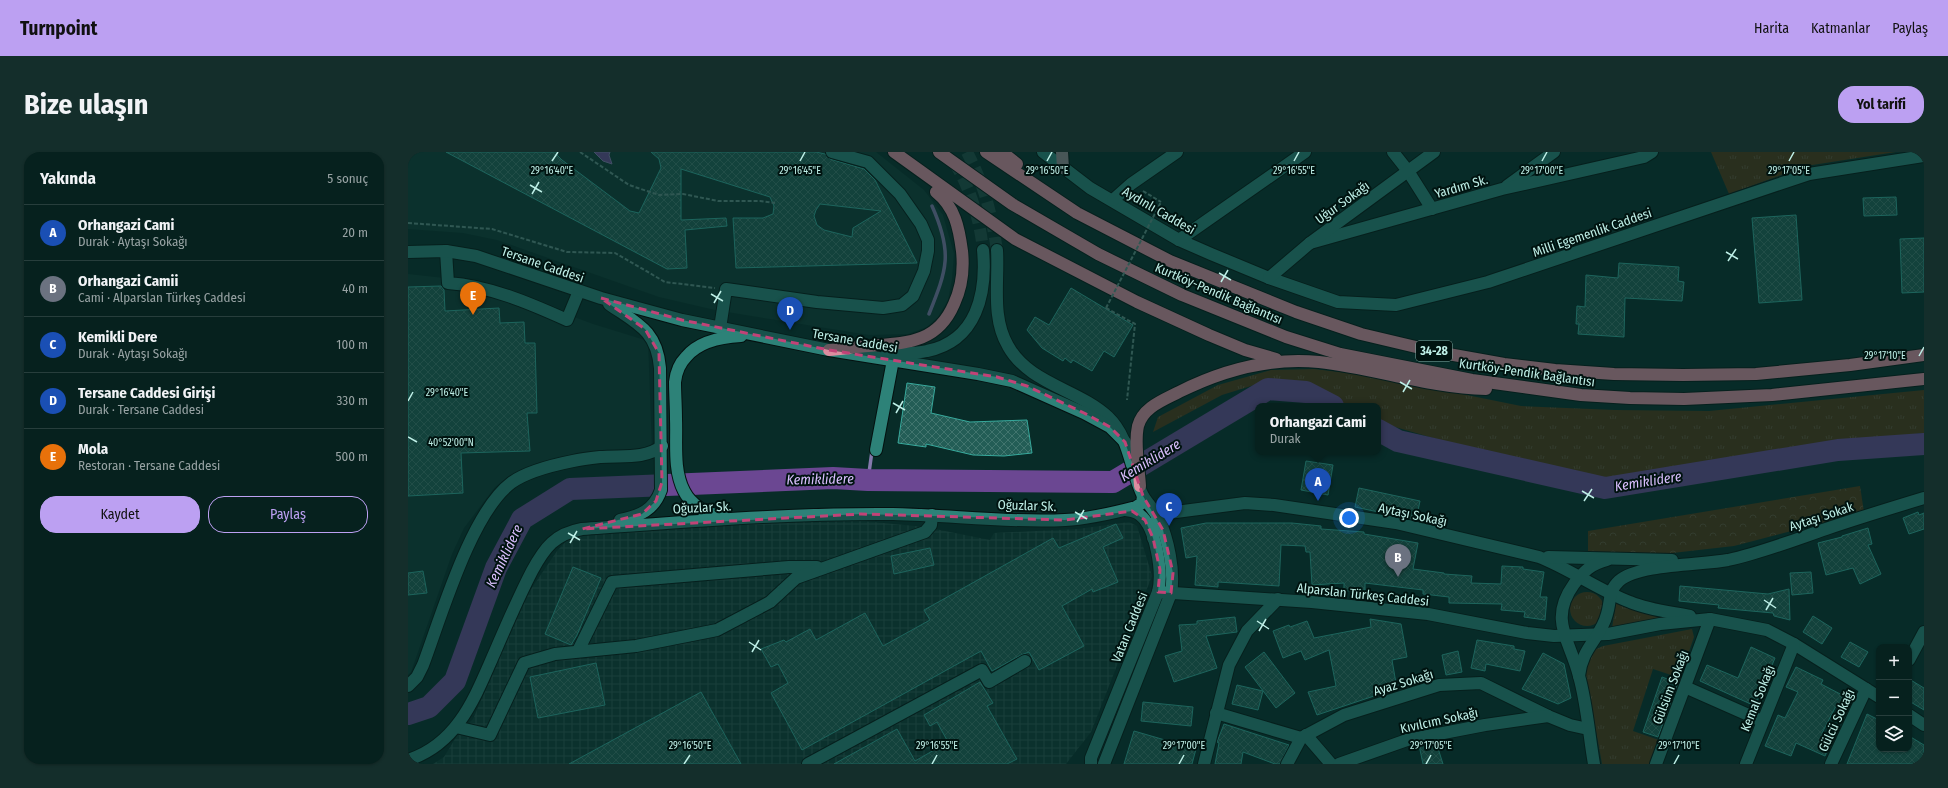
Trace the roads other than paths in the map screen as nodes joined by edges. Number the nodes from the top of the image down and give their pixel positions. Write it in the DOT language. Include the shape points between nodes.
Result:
graph roads {
  1 [pos="832,152"];
  2 [pos="854,152"];
  3 [pos="888,152"];
  4 [pos="894,152"];
  5 [pos="939,152"];
  6 [pos="986,152"];
  7 [pos="1002,152"];
  8 [pos="1043,152"];
  9 [pos="1062,152"];
  10 [pos="1177,152"];
  11 [pos="1305,152"];
  12 [pos="1393,152"];
  13 [pos="1434,152"];
  14 [pos="1554,152"];
  15 [pos="1648,155"];
  16 [pos="1924,156"];
  17 [pos="868,162"];
  18 [pos="1064,168"];
  19 [pos="1408,171"];
  20 [pos="1502,189"];
  21 [pos="1113,200"];
  22 [pos="1432,209"];
  23 [pos="1077,213"];
  24 [pos="1179,240"];
  25 [pos="1310,243"];
  26 [pos="983,250"];
  27 [pos="997,250"];
  28 [pos="446,251"];
  29 [pos="408,252"];
  30 [pos="1270,278"];
  31 [pos="579,291"];
  32 [pos="601,298"];
  33 [pos="720,328"];
  34 [pos="756,335"];
  35 [pos="829,350"];
  36 [pos="854,354"];
  37 [pos="1924,355"];
  38 [pos="893,360"];
  39 [pos="1294,362"];
  40 [pos="1924,379"];
  41 [pos="1541,390"];
  42 [pos="1125,442"];
  43 [pos="876,450"];
  44 [pos="662,451"];
  45 [pos="1142,491"];
  46 [pos="1924,498"];
  47 [pos="1125,510"];
  48 [pos="932,515"];
  49 [pos="789,516"];
  50 [pos="1163,516"];
  51 [pos="582,528"];
  52 [pos="1153,538"];
  53 [pos="1539,557"];
  54 [pos="1607,560"];
  55 [pos="1727,560"];
  56 [pos="825,568"];
  57 [pos="1579,577"];
  58 [pos="1158,592"];
  59 [pos="1171,593"];
  60 [pos="1610,593"];
  61 [pos="1278,599"];
  62 [pos="1710,619"];
  63 [pos="1924,632"];
  64 [pos="1564,635"];
  65 [pos="1597,635"];
  66 [pos="1794,644"];
  67 [pos="578,652"];
  68 [pos="1912,654"];
  69 [pos="1025,661"];
  70 [pos="1579,676"];
  71 [pos="408,686"];
  72 [pos="1685,687"];
  73 [pos="1866,689"];
  74 [pos="1876,695"];
  75 [pos="1216,713"];
  76 [pos="1548,716"];
  77 [pos="1910,716"];
  78 [pos="1762,721"];
  79 [pos="1924,725"];
  80 [pos="456,727"];
  81 [pos="1588,729"];
  82 [pos="1304,737"];
  83 [pos="408,760"];
  84 [pos="1089,762"];
  85 [pos="808,764"];
  86 [pos="1104,764"];
  87 [pos="1204,764"];
  88 [pos="1286,764"];
  89 [pos="1332,764"];
  90 [pos="1339,764"];
  91 [pos="1594,764"];
  92 [pos="1656,764"];
  93 [pos="1746,764"];
  94 [pos="1831,764"];
  1 -- 17 [label="street"];
  2 -- 17 [label="street"];
  3 -- 35 [label="highway" via="947,200 956,220 964,269 956,300 951,314 943,324 924,338 892,345"];
  4 -- 39 [label="highway" via="1015,239 1137,302 1209,334 1270,358"];
  5 -- 41 [label="highway, Kurtköy-Pendik Bağlantısı / 34-28" via="1012,204 1098,254 1182,295 1286,337 1340,354 1472,380"];
  6 -- 23 [label="highway, Kurtköy-Pendik Bağlantısı / 34-28"];
  7 -- 23 [label="highway"];
  8 -- 18 [label="street, Aydınlı Caddesi"];
  9 -- 18 [label="main road"];
  10 -- 21 [label="street"];
  11 -- 24 [label="street"];
  12 -- 19 [label="street"];
  13 -- 19 [label="street, Uğur Sokağı"];
  14 -- 20 [label="street"];
  15 -- 20 [label="street, Yardım Sk."];
  16 -- 30 [label="street, Milli Egemenlik Caddesi" via="1809,174 1488,282 1396,305 1338,302"];
  17 -- 33 [label="street" via="908,204 928,240 924,271 917,288 906,302 883,308 726,289"];
  18 -- 21 [label="street, Aydınlı Caddesi" via="1090,188"];
  19 -- 22 [label="street"];
  19 -- 25 [label="street, Uğur Sokağı"];
  20 -- 22 [label="street, Yardım Sk."];
  21 -- 24 [label="street, Aydınlı Caddesi"];
  22 -- 25 [label="street, Yardım Sk."];
  23 -- 37 [label="highway, Kurtköy-Pendik Bağlantısı / 34-28" via="1170,261 1296,312 1361,334 1437,352 1504,364 1614,374 1756,374"];
  24 -- 30 [label="street, Aydınlı Caddesi"];
  25 -- 30 [label="street, Uğur Sokağı"];
  26 -- 36 [label="street" via="985,271 980,305 961,333 949,342 928,351"];
  27 -- 42 [label="street" via="998,314 1008,347 1030,370 1108,417"];
  28 -- 29 [label="street, Tersane Caddesi"];
  28 -- 31 [label="street, Tersane Caddesi" via="476,256"];
  28 -- 31 [label="street" via="448,283 467,284 525,301 567,320"];
  31 -- 32 [label="street, Tersane Caddesi"];
  32 -- 33 [label="street, Tersane Caddesi"];
  32 -- 44 [label="street" via="645,329 654,340 659,353"];
  33 -- 34 [label="street, Tersane Caddesi"];
  34 -- 35 [label="street, Tersane Caddesi"];
  34 -- 49 [label="street" via="711,341 685,358 679,368 675,381 680,481 684,492 702,509 716,515"];
  35 -- 36 [label="street, Tersane Caddesi"];
  36 -- 38 [label="street, Tersane Caddesi"];
  38 -- 42 [label="street, Tersane Caddesi" via="997,377 1027,386 1084,412 1110,427"];
  38 -- 43 [label="street"];
  39 -- 41 [label="highway" via="1335,364 1440,386"];
  39 -- 45 [label="highway" via="1252,365 1204,379 1149,409 1138,425 1137,436"];
  40 -- 41 [label="highway, Kurtköy-Pendik Bağlantısı / 34-28" via="1772,395 1684,399 1581,395"];
  42 -- 45 [label="street"];
  44 -- 51 [label="street" via="661,490 656,501 642,514"];
  44 -- 71 [label="street" via="573,461 525,475 505,488 467,546 423,665"];
  45 -- 47 [label="street" via="1139,506"];
  45 -- 50 [label="street"];
  46 -- 55 [label="street, Aytaşı Sokak"];
  47 -- 48 [label="street, Oğuzlar Sk." via="1065,520"];
  47 -- 52 [label="street, Vatan Caddesi" via="1141,515"];
  48 -- 49 [label="street, Oğuzlar Sk."];
  48 -- 56 [label="street" via="931,524 925,532"];
  49 -- 51 [label="street, Oğuzlar Sk."];
  50 -- 52 [label="street" via="1153,528"];
  50 -- 53 [label="street, Aytaşı Sokağı" via="1245,503 1282,506 1396,523"];
  50 -- 59 [label="street" via="1173,573"];
  51 -- 80 [label="street, Oğuzlar Sk." via="559,536 538,560 472,704"];
  52 -- 58 [label="street, Vatan Caddesi" via="1161,579"];
  53 -- 54 [label="street"];
  53 -- 57 [label="street"];
  54 -- 55 [label="street"];
  54 -- 57 [label="street" via="1590,565"];
  55 -- 60 [label="street" via="1642,571 1619,580"];
  56 -- 67 [label="street" via="796,578 770,602 717,630 636,646"];
  56 -- 67 [label="street" via="789,567 612,582"];
  57 -- 60 [label="street"];
  57 -- 64 [label="street" via="1563,602 1561,613"];
  58 -- 59 [label="street, Alparslan Türkeş Caddesi"];
  58 -- 84 [label="street, Vatan Caddesi"];
  59 -- 61 [label="street, Alparslan Türkeş Caddesi"];
  59 -- 86 [label="street"];
  60 -- 62 [label="street" via="1644,607"];
  60 -- 65 [label="street" via="1607,614"];
  61 -- 64 [label="street, Alparslan Türkeş Caddesi" via="1428,614 1527,633"];
  61 -- 75 [label="street" via="1247,631 1228,665"];
  62 -- 65 [label="street" via="1680,621"];
  62 -- 66 [label="street" via="1767,630"];
  62 -- 72 [label="street, Gülsüm Sokağı"];
  63 -- 68 [label="street"];
  64 -- 65 [label="street, Alparslan Türkeş Caddesi"];
  64 -- 70 [label="street"];
  65 -- 70 [label="street" via="1583,656"];
  66 -- 73 [label="street"];
  66 -- 78 [label="street, Kemal Sokağı"];
  67 -- 80 [label="street" via="555,654 524,663 490,735"];
  69 -- 85 [label="street" via="988,682 982,670"];
  70 -- 81 [label="street"];
  72 -- 78 [label="street"];
  72 -- 92 [label="street, Gülsüm Sokağı"];
  73 -- 74 [label="street"];
  73 -- 94 [label="street, Gülcü Sokağı"];
  75 -- 82 [label="street"];
  75 -- 87 [label="street"];
  76 -- 81 [label="street, Ayaz Sokağı"];
  76 -- 82 [label="street, Ayaz Sokağı" via="1481,683 1439,685 1344,715"];
  76 -- 90 [label="street, Kıvılcım Sokağı" via="1407,740"];
  77 -- 79 [label="street"];
  78 -- 93 [label="street, Kemal Sokağı"];
  80 -- 83 [label="street, Oğuzlar Sk." via="438,743"];
  81 -- 91 [label="street"];
  82 -- 88 [label="street"];
  82 -- 89 [label="street"];
}
